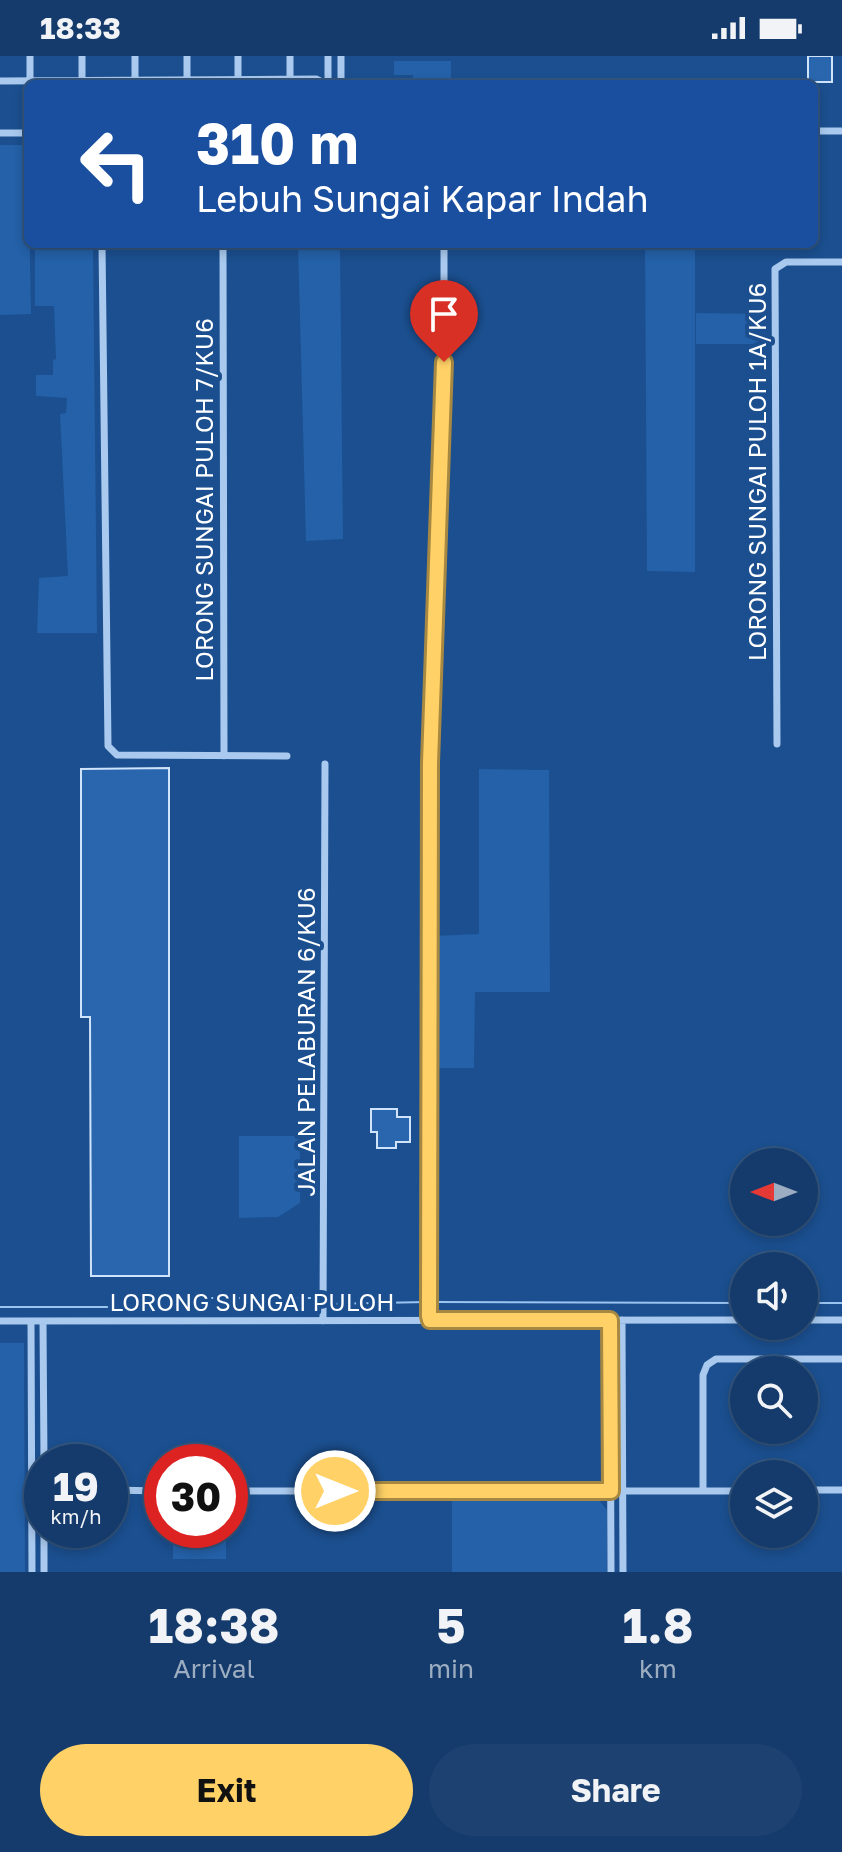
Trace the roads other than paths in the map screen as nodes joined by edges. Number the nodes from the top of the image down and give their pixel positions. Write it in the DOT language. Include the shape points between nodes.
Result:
graph roads {
  1 [pos="30,56"];
  2 [pos="82,56"];
  3 [pos="135,56"];
  4 [pos="187,56"];
  5 [pos="238,56"];
  6 [pos="290,56"];
  7 [pos="328,56"];
  8 [pos="341,56"];
  9 [pos="328,70"];
  10 [pos="238,79"];
  11 [pos="290,79"];
  12 [pos="316,79"];
  13 [pos="24,80"];
  14 [pos="30,80"];
  15 [pos="82,80"];
  16 [pos="135,80"];
  17 [pos="187,80"];
  18 [pos="327,80"];
  19 [pos="341,80"];
  20 [pos="0,81"];
  21 [pos="818,131"];
  22 [pos="842,131"];
  23 [pos="0,133"];
  24 [pos="24,133"];
  25 [pos="102,248"];
  26 [pos="223,248"];
  27 [pos="444,248"];
  28 [pos="842,262"];
  29 [pos="777,744"];
  30 [pos="224,756"];
  31 [pos="287,756"];
  32 [pos="325,764"];
  33 [pos="430,1318"];
  34 [pos="610,1320"];
  35 [pos="622,1320"];
  36 [pos="730,1320"];
  37 [pos="818,1320"];
  38 [pos="842,1320"];
  39 [pos="0,1321"];
  40 [pos="31,1321"];
  41 [pos="43,1321"];
  42 [pos="323,1321"];
  43 [pos="842,1359"];
  44 [pos="32,1444"];
  45 [pos="44,1444"];
  46 [pos="818,1490"];
  47 [pos="842,1490"];
  48 [pos="248,1491"];
  49 [pos="611,1491"];
  50 [pos="623,1491"];
  51 [pos="703,1491"];
  52 [pos="730,1491"];
  53 [pos="32,1548"];
  54 [pos="44,1548"];
  55 [pos="32,1572"];
  56 [pos="44,1572"];
  57 [pos="611,1572"];
  58 [pos="623,1572"];
  1 -- 14 [label="street"];
  2 -- 15 [label="street"];
  3 -- 16 [label="street"];
  4 -- 17 [label="street"];
  5 -- 10 [label="street"];
  6 -- 11 [label="street"];
  7 -- 9 [label="street"];
  8 -- 19 [label="street"];
  9 -- 12 [label="street"];
  9 -- 18 [label="street"];
  10 -- 11 [label="street"];
  10 -- 17 [label="street"];
  11 -- 12 [label="street"];
  13 -- 20 [label="street"];
  14 -- 15 [label="street"];
  15 -- 16 [label="street"];
  16 -- 17 [label="street"];
  21 -- 22 [label="street"];
  23 -- 24 [label="street"];
  25 -- 30 [label="street" via="108,746 117,755"];
  26 -- 30 [label="street, LORONG SUNGAI PULOH 7/KU6"];
  27 -- 33 [label="street" via="430,774"];
  28 -- 29 [label="street, LORONG SUNGAI PULOH 1A/KU6" via="786,262 775,269"];
  30 -- 31 [label="street"];
  32 -- 42 [label="street, JALAN PELABURAN 6/KU6"];
  33 -- 34 [label="street, LORONG SUNGAI PULOH"];
  33 -- 42 [label="street, LORONG SUNGAI PULOH"];
  34 -- 35 [label="street, LORONG SUNGAI PULOH"];
  34 -- 49 [label="street"];
  35 -- 36 [label="street, LORONG SUNGAI PULOH"];
  35 -- 50 [label="street"];
  37 -- 38 [label="street"];
  39 -- 40 [label="street, LORONG SUNGAI PULOH"];
  40 -- 41 [label="street, LORONG SUNGAI PULOH"];
  40 -- 44 [label="street"];
  41 -- 42 [label="street, LORONG SUNGAI PULOH"];
  41 -- 45 [label="street"];
  43 -- 51 [label="street" via="716,1359 707,1365"];
  46 -- 47 [label="street"];
  48 -- 49 [label="street"];
  49 -- 50 [label="street"];
  49 -- 57 [label="street"];
  50 -- 51 [label="street"];
  50 -- 58 [label="street"];
  51 -- 52 [label="street"];
  53 -- 55 [label="street"];
  54 -- 56 [label="street"];
}
